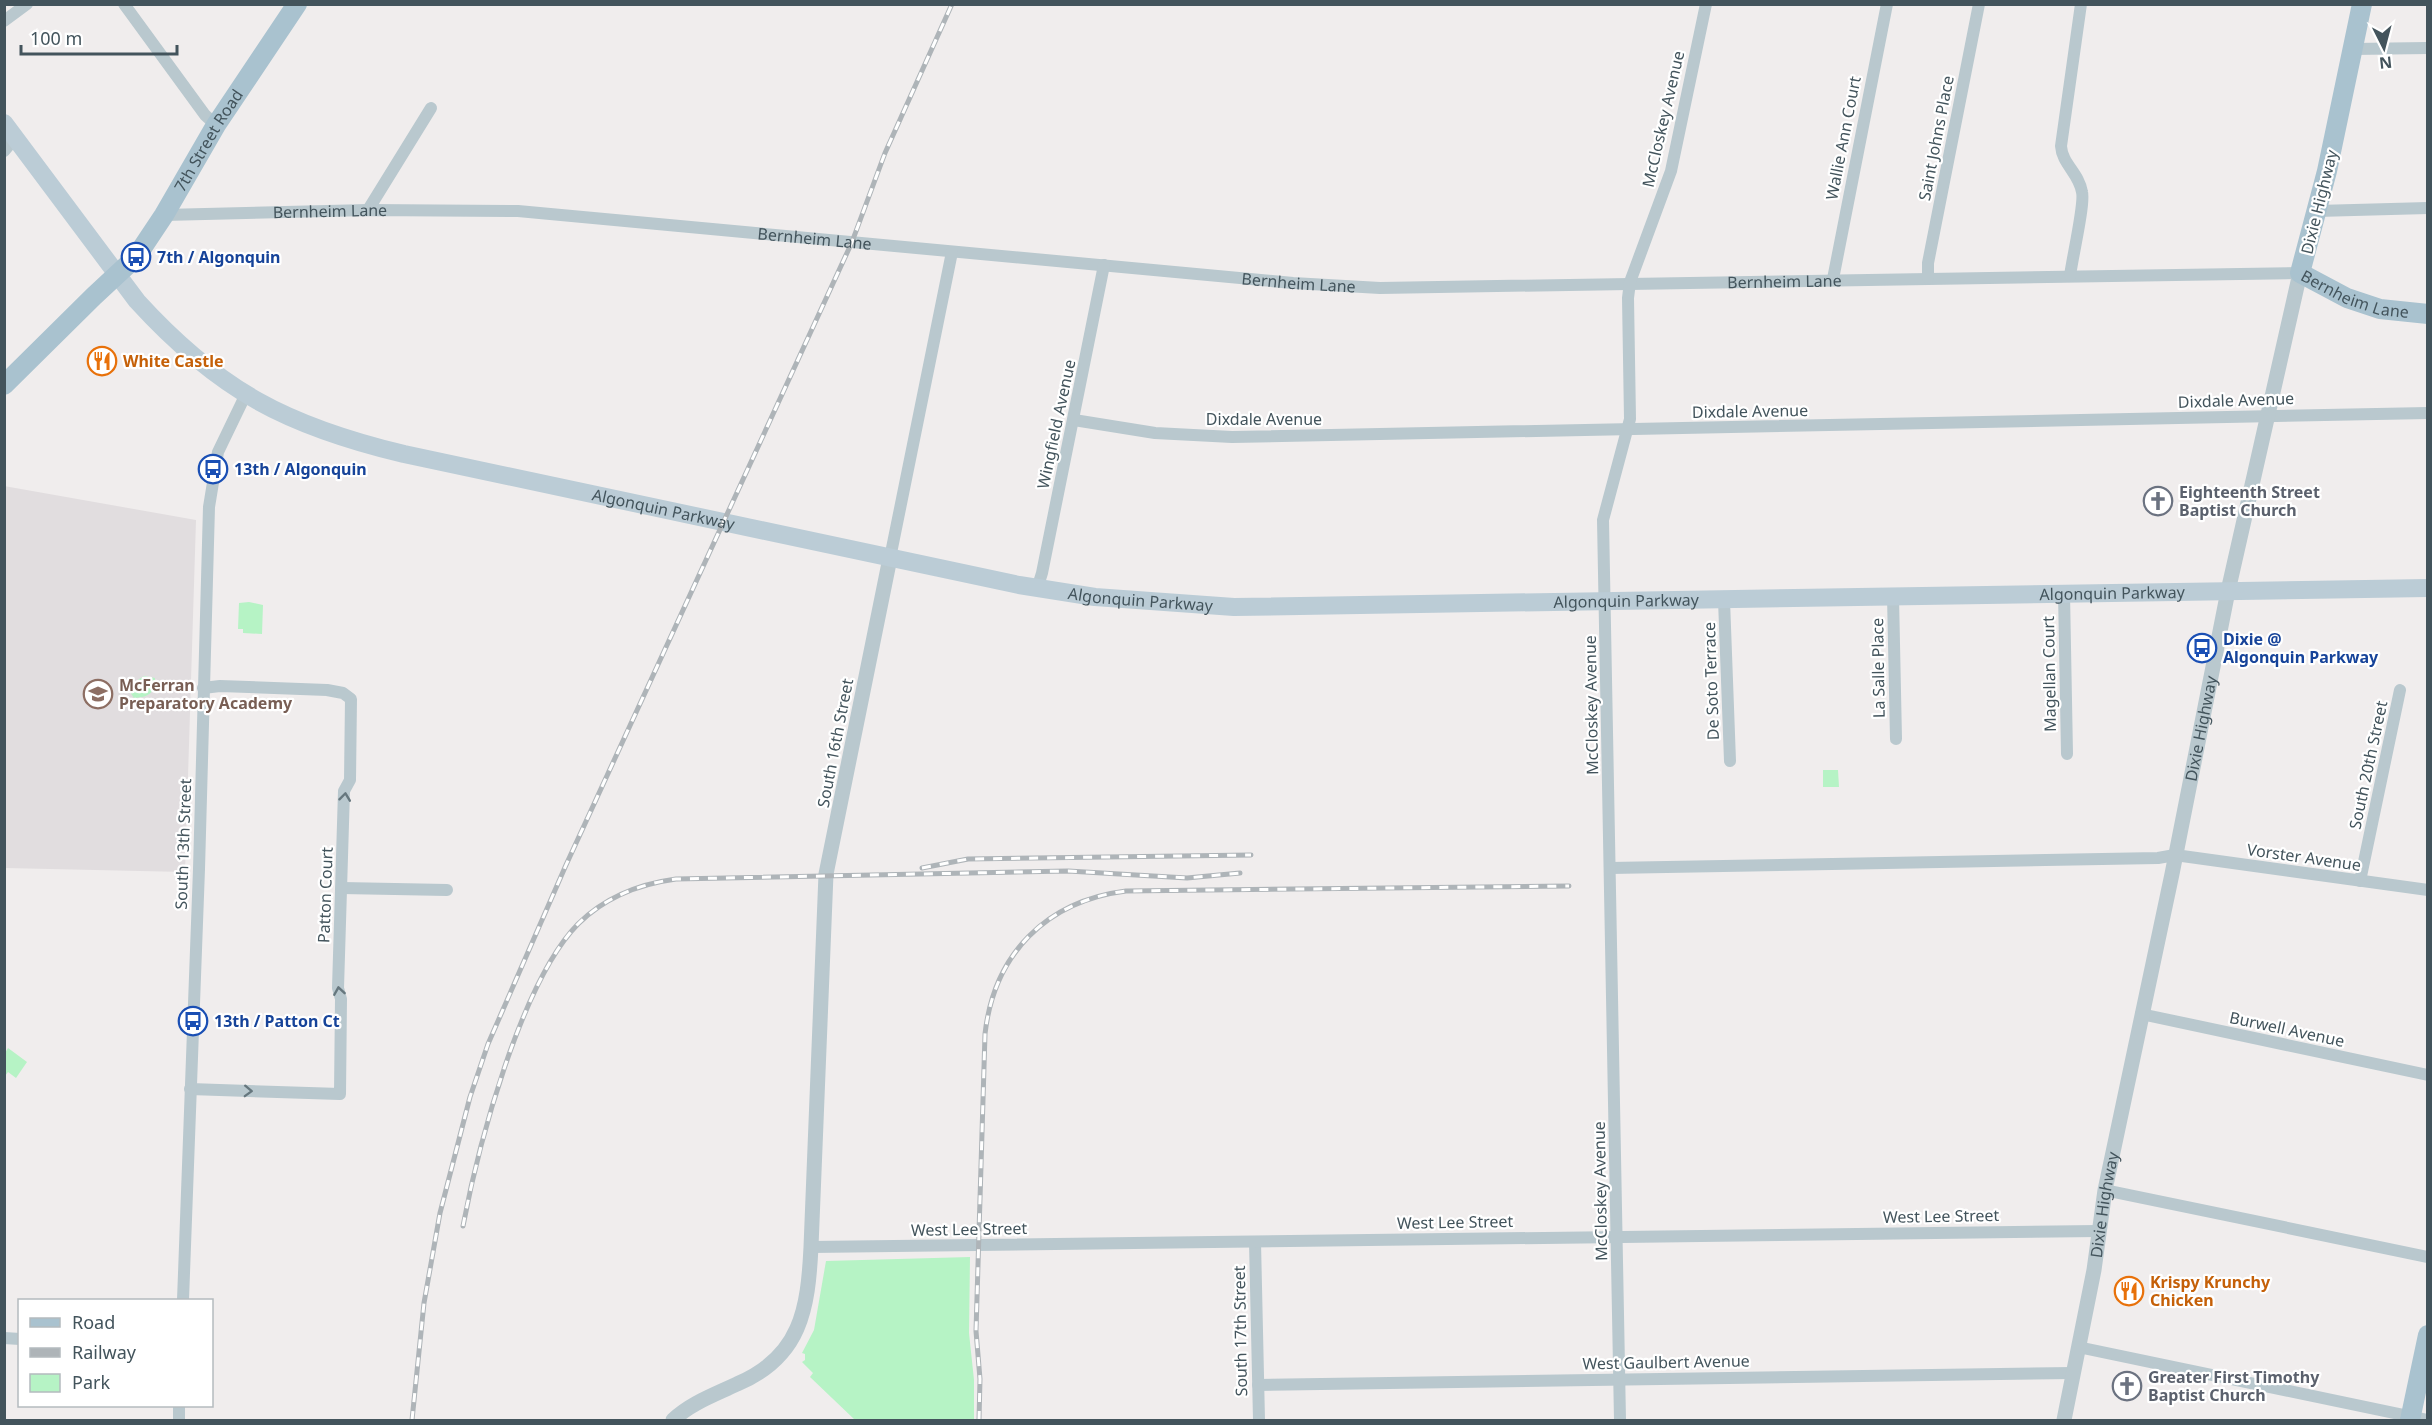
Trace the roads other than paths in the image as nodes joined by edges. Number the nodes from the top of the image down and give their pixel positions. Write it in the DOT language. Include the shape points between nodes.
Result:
graph roads {
  1 [pos="27,4"];
  2 [pos="124,4"];
  3 [pos="297,4"];
  4 [pos="1706,4"];
  5 [pos="1887,4"];
  6 [pos="1979,4"];
  7 [pos="2081,4"];
  8 [pos="2362,4"];
  9 [pos="4,21"];
  10 [pos="2427,48"];
  11 [pos="2353,49"];
  12 [pos="431,108"];
  13 [pos="4,123"];
  14 [pos="216,125"];
  15 [pos="10,145"];
  16 [pos="2427,208"];
  17 [pos="368,210"];
  18 [pos="2317,211"];
  19 [pos="165,215"];
  20 [pos="952,252"];
  21 [pos="1104,265"];
  22 [pos="2300,273"];
  23 [pos="119,276"];
  24 [pos="2070,276"];
  25 [pos="1928,278"];
  26 [pos="1833,279"];
  27 [pos="1630,282"];
  28 [pos="2427,314"];
  29 [pos="4,385"];
  30 [pos="245,396"];
  31 [pos="2427,413"];
  32 [pos="2267,414"];
  33 [pos="1074,420"];
  34 [pos="1628,430"];
  35 [pos="890,558"];
  36 [pos="2427,588"];
  37 [pos="1037,589"];
  38 [pos="2228,591"];
  39 [pos="2064,593"];
  40 [pos="1893,596"];
  41 [pos="1724,600"];
  42 [pos="1606,602"];
  43 [pos="203,688"];
  44 [pos="2400,690"];
  45 [pos="1896,739"];
  46 [pos="2067,754"];
  47 [pos="1730,761"];
  48 [pos="2175,855"];
  49 [pos="1610,868"];
  50 [pos="2360,881"];
  51 [pos="342,888"];
  52 [pos="447,890"];
  53 [pos="2427,890"];
  54 [pos="2141,1014"];
  55 [pos="2427,1075"];
  56 [pos="190,1089"];
  57 [pos="2105,1190"];
  58 [pos="2098,1230"];
  59 [pos="1617,1237"];
  60 [pos="1255,1242"];
  61 [pos="811,1247"];
  62 [pos="2427,1257"];
  63 [pos="183,1299"];
  64 [pos="2427,1335"];
  65 [pos="2078,1347"];
  66 [pos="2073,1373"];
  67 [pos="1619,1380"];
  68 [pos="1258,1385"];
  69 [pos="2416,1419"];
  70 [pos="673,1420"];
  71 [pos="1259,1420"];
  72 [pos="1620,1420"];
  73 [pos="2064,1420"];
  1 -- 9 [label="street"];
  2 -- 14 [label="street"];
  3 -- 14 [label="main road, 7th Street Road"];
  4 -- 27 [label="street, McCloskey Avenue" via="1671,171"];
  5 -- 26 [label="street, Wallie Ann Court"];
  6 -- 25 [label="street, Saint Johns Place"];
  7 -- 24 [label="street" via="2061,146 2062,158 2083,192"];
  8 -- 11 [label="main road, Dixie Highway"];
  10 -- 11 [label="street"];
  11 -- 18 [label="main road, Dixie Highway"];
  12 -- 17 [label="street"];
  13 -- 15 [label="main road, Algonquin Parkway"];
  14 -- 19 [label="main road, 7th Street Road"];
  15 -- 23 [label="main road, Algonquin Parkway"];
  16 -- 18 [label="street"];
  17 -- 19 [label="street, Bernheim Lane"];
  17 -- 20 [label="street, Bernheim Lane" via="518,211"];
  18 -- 22 [label="main road, Dixie Highway"];
  19 -- 23 [label="main road, 7th Street Road"];
  20 -- 21 [label="street, Bernheim Lane"];
  20 -- 35 [label="street, South 16th Street"];
  21 -- 27 [label="street, Bernheim Lane" via="1380,288"];
  21 -- 33 [label="street, Wingfield Avenue"];
  22 -- 24 [label="street, Bernheim Lane"];
  22 -- 28 [label="main road, Bernheim Lane" via="2347,298 2380,309"];
  22 -- 32 [label="street, Dixie Highway"];
  23 -- 29 [label="main road, 7th Street Road"];
  23 -- 30 [label="main road, Algonquin Parkway" via="158,325"];
  24 -- 25 [label="street, Bernheim Lane"];
  25 -- 26 [label="street, Bernheim Lane"];
  26 -- 27 [label="street, Bernheim Lane"];
  27 -- 34 [label="street, McCloskey Avenue"];
  30 -- 35 [label="main road, Algonquin Parkway" via="285,417 367,445"];
  30 -- 43 [label="street, South 13th Street" via="222,440 210,484"];
  31 -- 32 [label="street, Dixdale Avenue"];
  32 -- 34 [label="street, Dixdale Avenue" via="2088,422"];
  32 -- 38 [label="street, Dixie Highway"];
  33 -- 34 [label="street, Dixdale Avenue" via="1155,433 1233,437"];
  33 -- 37 [label="street, Wingfield Avenue"];
  34 -- 42 [label="street, McCloskey Avenue" via="1603,520"];
  35 -- 37 [label="main road, Algonquin Parkway"];
  35 -- 61 [label="street, South 16th Street" via="826,874"];
  36 -- 38 [label="main road, Algonquin Parkway"];
  37 -- 42 [label="main road, Algonquin Parkway" via="1158,604 1234,608"];
  38 -- 39 [label="main road, Algonquin Parkway"];
  38 -- 48 [label="street, Dixie Highway"];
  39 -- 40 [label="main road, Algonquin Parkway"];
  39 -- 46 [label="street, Magellan Court"];
  40 -- 41 [label="main road, Algonquin Parkway"];
  40 -- 45 [label="street, La Salle Place"];
  41 -- 42 [label="main road, Algonquin Parkway"];
  41 -- 47 [label="street, De Soto Terrace"];
  42 -- 49 [label="street, McCloskey Avenue"];
  51 -- 43 [label="street, Patton Court, one-way" via="351,699 327,690"];
  43 -- 56 [label="street, South 13th Street"];
  44 -- 50 [label="street, South 20th Street"];
  48 -- 49 [label="street, Vorster Avenue"];
  48 -- 50 [label="street, Vorster Avenue"];
  48 -- 54 [label="street, Dixie Highway"];
  49 -- 59 [label="street, McCloskey Avenue"];
  50 -- 53 [label="street, Vorster Avenue"];
  51 -- 52 [label="street"];
  56 -- 51 [label="street, Patton Court, one-way" via="340,1094 338,988"];
  54 -- 55 [label="street, Burwell Avenue"];
  54 -- 57 [label="street, Dixie Highway"];
  56 -- 63 [label="street, South 13th Street"];
  57 -- 58 [label="street, Dixie Highway"];
  57 -- 62 [label="street"];
  58 -- 59 [label="street, West Lee Street"];
  58 -- 65 [label="street, Dixie Highway"];
  59 -- 60 [label="street, West Lee Street"];
  59 -- 67 [label="street, McCloskey Avenue"];
  60 -- 61 [label="street, West Lee Street"];
  60 -- 68 [label="street, South 17th Street"];
  61 -- 70 [label="street, South 16th Street" via="809,1293 792,1339 752,1377 699,1401"];
  64 -- 69 [label="main road"];
  65 -- 66 [label="street, Dixie Highway"];
  65 -- 69 [label="street"];
  66 -- 67 [label="street, West Gaulbert Avenue"];
  66 -- 73 [label="street, Dixie Highway"];
  67 -- 68 [label="street, West Gaulbert Avenue"];
  67 -- 72 [label="street, McCloskey Avenue"];
  68 -- 71 [label="street, South 17th Street"];
}
